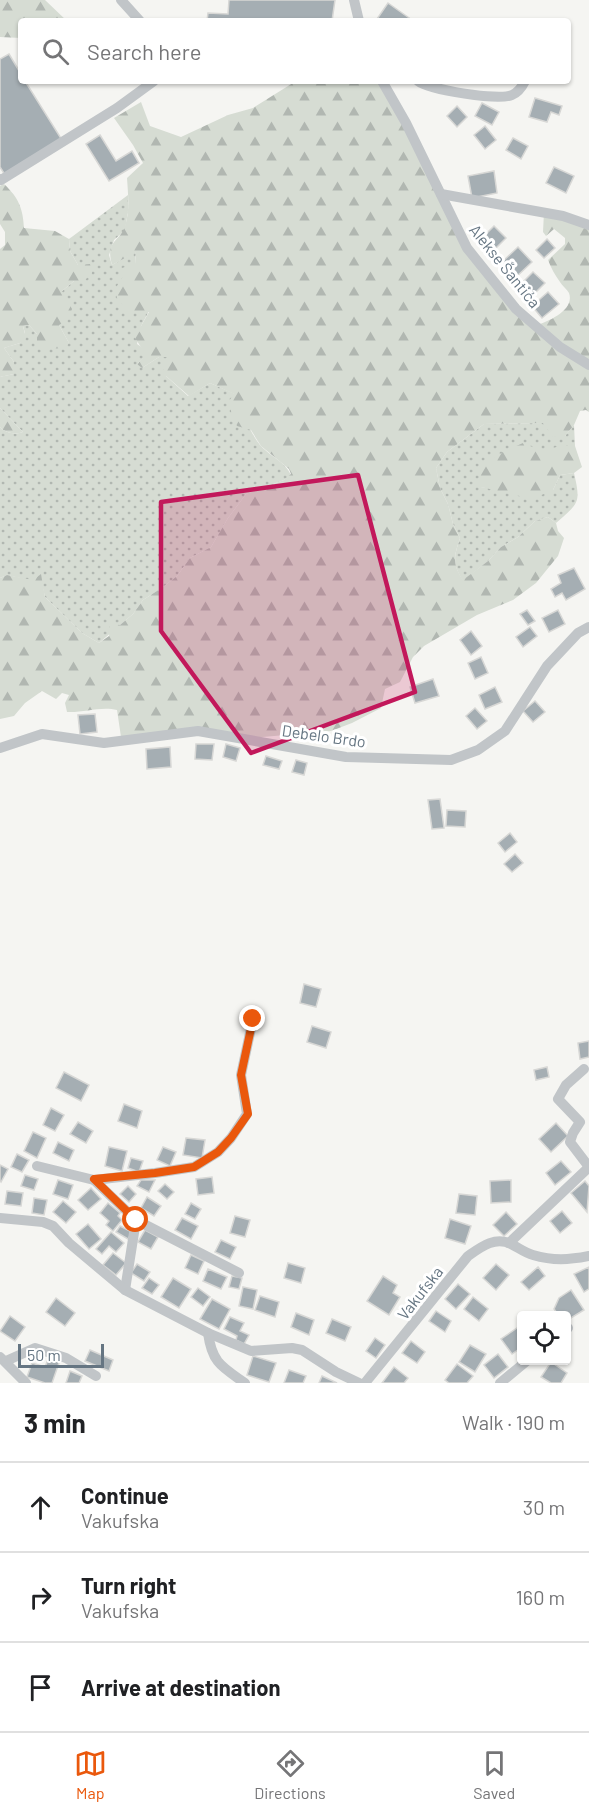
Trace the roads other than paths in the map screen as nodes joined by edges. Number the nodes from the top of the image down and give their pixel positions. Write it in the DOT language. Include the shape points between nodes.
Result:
graph roads {
  1 [pos="122,0"];
  2 [pos="354,0"];
  3 [pos="137,18"];
  4 [pos="360,18"];
  5 [pos="150,84"];
  6 [pos="384,84"];
  7 [pos="425,84"];
  8 [pos="524,84"];
  9 [pos="0,179"];
  10 [pos="441,194"];
  11 [pos="589,225"];
  12 [pos="589,365"];
  13 [pos="589,627"];
  14 [pos="0,748"];
  15 [pos="253,1019"];
  16 [pos="584,1069"];
  17 [pos="37,1166"];
  18 [pos="589,1167"];
  19 [pos="94,1179"];
  20 [pos="0,1218"];
  21 [pos="136,1220"];
  22 [pos="509,1243"];
  23 [pos="589,1256"];
  24 [pos="240,1273"];
  25 [pos="125,1290"];
  26 [pos="208,1332"];
  27 [pos="3,1359"];
  28 [pos="522,1365"];
  29 [pos="96,1376"];
  30 [pos="26,1383"];
  31 [pos="245,1383"];
  32 [pos="359,1383"];
  33 [pos="365,1383"];
  34 [pos="501,1383"];
  1 -- 3 [label="street"];
  2 -- 4 [label="street"];
  5 -- 9 [label="street"];
  6 -- 10 [label="street, Alekse Šantića"];
  7 -- 8 [label="street" via="493,96 511,96"];
  10 -- 11 [label="street, Alekse Šantića" via="563,216"];
  10 -- 12 [label="street, Alekse Šantića" via="466,248 516,309 560,347"];
  13 -- 14 [label="street, Debelo Brdo" via="578,633 547,666 505,731 478,750 451,760 346,757 198,731 104,743 42,734"];
  15 -- 19 [label="street" via="241,1075 248,1114 218,1152 194,1167"];
  16 -- 18 [label="street" via="566,1085 558,1099 580,1122 570,1142"];
  17 -- 19 [label="street"];
  18 -- 22 [label="street"];
  19 -- 21 [label="street"];
  20 -- 25 [label="street" via="53,1226"];
  21 -- 24 [label="street"];
  21 -- 25 [label="street"];
  22 -- 23 [label="street" via="545,1258"];
  22 -- 33 [label="street, Vakufska" via="488,1243 468,1256"];
  25 -- 26 [label="street"];
  26 -- 31 [label="street" via="217,1364"];
  26 -- 32 [label="street" via="251,1352 302,1350"];
  27 -- 29 [label="street" via="35,1348 66,1358"];
  27 -- 30 [label="street"];
  28 -- 34 [label="street"];
}
